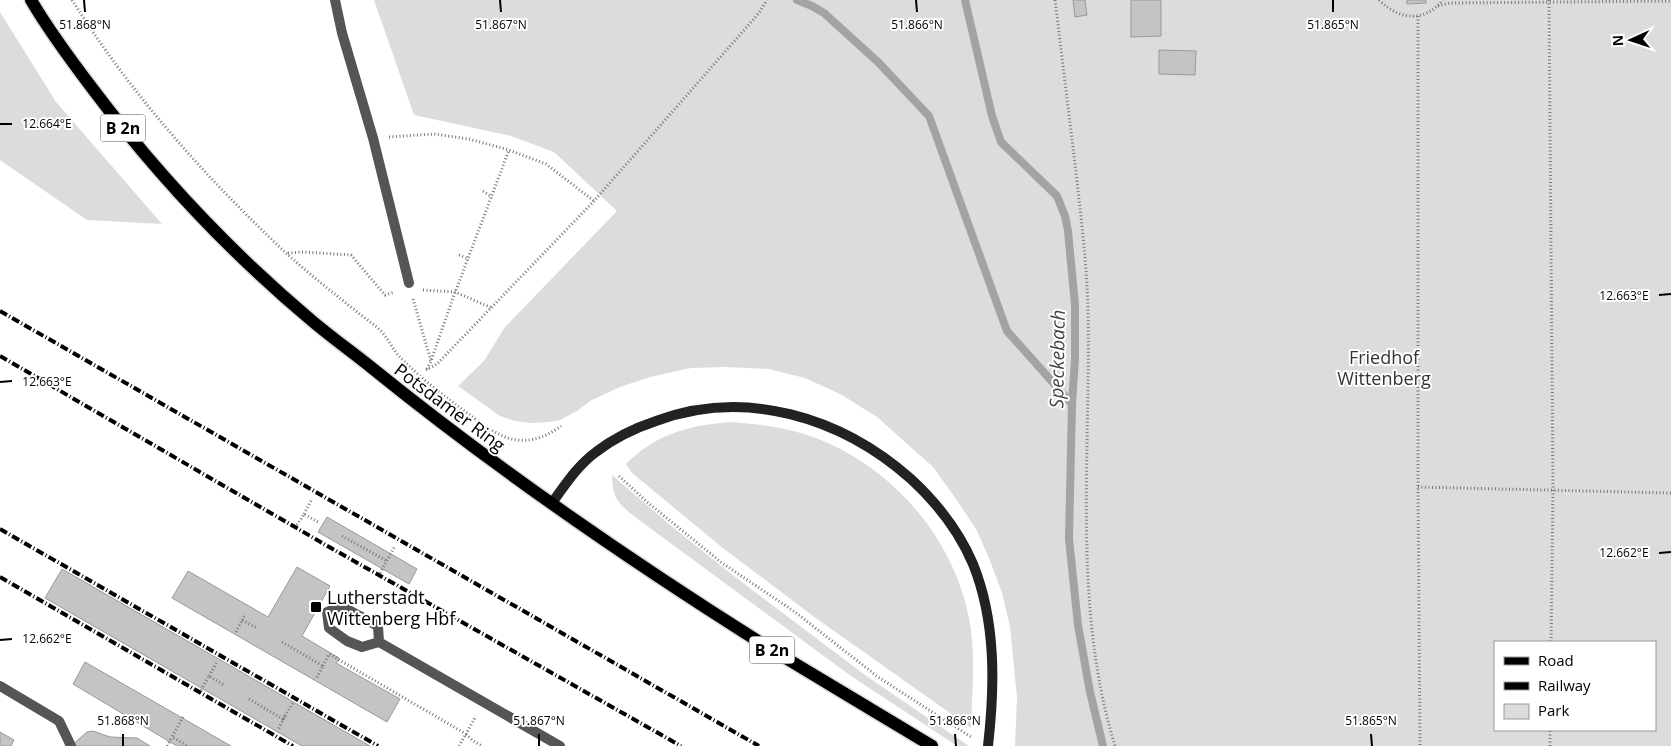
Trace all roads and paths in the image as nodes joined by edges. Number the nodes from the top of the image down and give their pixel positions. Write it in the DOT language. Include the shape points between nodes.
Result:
graph roads {
  1 [pos="31,0"];
  2 [pos="72,0"];
  3 [pos="335,0"];
  4 [pos="767,0"];
  5 [pos="1055,0"];
  6 [pos="1379,0"];
  7 [pos="1443,0"];
  8 [pos="1549,1"];
  9 [pos="1671,1"];
  10 [pos="1438,6"];
  11 [pos="1418,16"];
  12 [pos="373,138"];
  13 [pos="510,150"];
  14 [pos="483,191"];
  15 [pos="492,197"];
  16 [pos="594,201"];
  17 [pos="287,253"];
  18 [pos="459,255"];
  19 [pos="468,259"];
  20 [pos="409,283"];
  21 [pos="420,290"];
  22 [pos="455,292"];
  23 [pos="385,295"];
  24 [pos="412,295"];
  25 [pos="492,308"];
  26 [pos="431,361"];
  27 [pos="560,426"];
  28 [pos="619,476"];
  29 [pos="1418,487"];
  30 [pos="1552,490"];
  31 [pos="1671,493"];
  32 [pos="312,499"];
  33 [pos="552,503"];
  34 [pos="304,514"];
  35 [pos="318,522"];
  36 [pos="297,525"];
  37 [pos="342,536"];
  38 [pos="394,546"];
  39 [pos="387,562"];
  40 [pos="380,573"];
  41 [pos="246,615"];
  42 [pos="242,620"];
  43 [pos="257,628"];
  44 [pos="236,632"];
  45 [pos="1551,641"];
  46 [pos="282,642"];
  47 [pos="379,642"];
  48 [pos="217,662"];
  49 [pos="323,666"];
  50 [pos="209,676"];
  51 [pos="316,678"];
  52 [pos="224,685"];
  53 [pos="0,686"];
  54 [pos="201,690"];
  55 [pos="249,699"];
  56 [pos="293,703"];
  57 [pos="484,703"];
  58 [pos="285,716"];
  59 [pos="183,717"];
  60 [pos="278,730"];
  61 [pos="1550,731"];
  62 [pos="466,734"];
  63 [pos="172,737"];
  64 [pos="976,741"];
  65 [pos="71,746"];
  66 [pos="168,746"];
  67 [pos="188,746"];
  68 [pos="459,746"];
  69 [pos="482,746"];
  70 [pos="560,746"];
  71 [pos="932,746"];
  72 [pos="988,746"];
  73 [pos="1115,746"];
  74 [pos="1420,746"];
  75 [pos="1550,746"];
  1 -- 33 [label="main road, Potsdamer Ring / B 2n" via="113,117 228,245 313,322 476,450"];
  2 -- 17 [label="path" via="121,72 196,163"];
  3 -- 12 [label="street"];
  4 -- 16 [label="path"];
  5 -- 73 [label="path" via="1086,258 1089,596 1100,686"];
  6 -- 11 [label="path" via="1396,13"];
  7 -- 10 [label="path"];
  8 -- 9 [label="path"];
  8 -- 10 [label="path"];
  8 -- 30 [label="path"];
  10 -- 11 [label="path"];
  11 -- 29 [label="path"];
  12 -- 13 [label="path" via="434,134"];
  12 -- 20 [label="street"];
  13 -- 15 [label="path"];
  13 -- 16 [label="path" via="546,164"];
  14 -- 15 [label="path"];
  15 -- 19 [label="path"];
  16 -- 25 [label="path"];
  17 -- 23 [label="path" via="351,255"];
  17 -- 27 [label="path" via="382,332 396,353 435,389 497,434 519,441 535,440"];
  18 -- 19 [label="path"];
  19 -- 22 [label="path"];
  21 -- 22 [label="path"];
  22 -- 25 [label="path"];
  22 -- 26 [label="path"];
  24 -- 26 [label="path"];
  25 -- 26 [label="path" via="438,364 426,370"];
  28 -- 64 [label="path" via="722,563 794,612 878,677"];
  29 -- 30 [label="path"];
  29 -- 74 [label="path"];
  30 -- 31 [label="path"];
  30 -- 45 [label="path"];
  32 -- 34 [label="path"];
  33 -- 71 [label="main road, Potsdamer Ring / B 2n" via="716,614"];
  33 -- 72 [label="street" via="573,473 594,452 640,426 687,411 743,407 798,415 878,452 944,513 973,564 982,592 992,647"];
  34 -- 35 [label="path"];
  34 -- 36 [label="path"];
  37 -- 39 [label="path"];
  38 -- 39 [label="path"];
  39 -- 40 [label="path"];
  41 -- 42 [label="path"];
  42 -- 43 [label="path"];
  42 -- 44 [label="path"];
  46 -- 49 [label="path"];
  47 -- 47 [label="street" via="378,626 360,615 342,606 327,612 328,628 348,641 362,647"];
  47 -- 57 [label="street"];
  48 -- 50 [label="path"];
  49 -- 51 [label="path"];
  49 -- 62 [label="path" via="330,654"];
  50 -- 52 [label="path"];
  50 -- 54 [label="path"];
  53 -- 65 [label="street" via="59,721"];
  55 -- 58 [label="path" via="283,719"];
  56 -- 58 [label="path"];
  57 -- 62 [label="path"];
  57 -- 70 [label="street"];
  58 -- 60 [label="path"];
  59 -- 63 [label="path"];
  61 -- 75 [label="path"];
  62 -- 68 [label="path"];
  62 -- 69 [label="path"];
  63 -- 66 [label="path"];
  63 -- 67 [label="path"];
}
